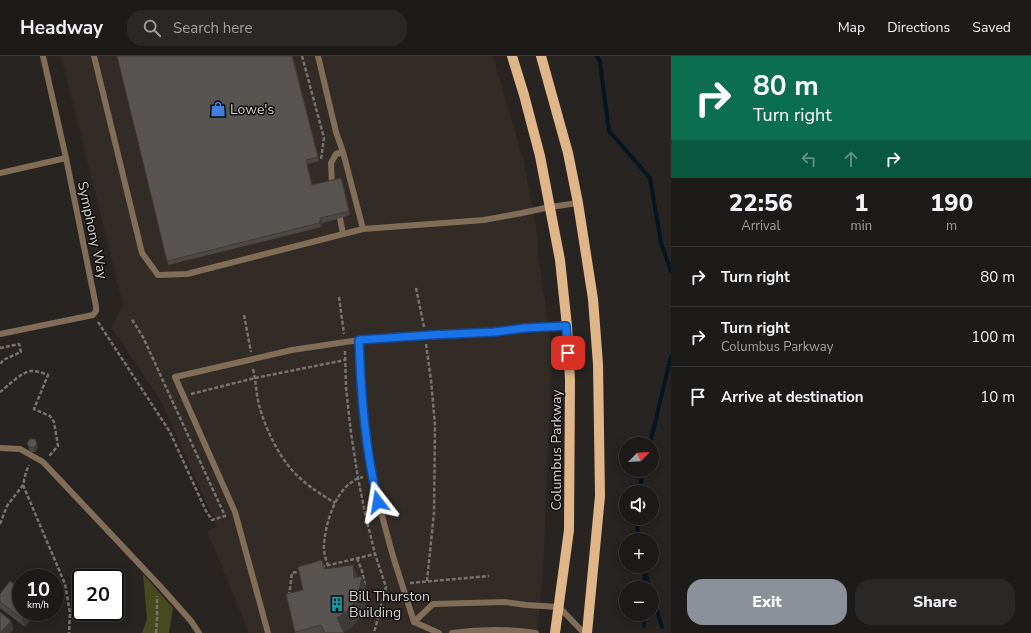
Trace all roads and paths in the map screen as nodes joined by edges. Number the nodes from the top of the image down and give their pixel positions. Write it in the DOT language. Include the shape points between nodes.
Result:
graph roads {
  1 [pos="43,56"];
  2 [pos="94,56"];
  3 [pos="302,56"];
  4 [pos="318,56"];
  5 [pos="512,56"];
  6 [pos="541,56"];
  7 [pos="343,152"];
  8 [pos="66,158"];
  9 [pos="321,163"];
  10 [pos="0,173"];
  11 [pos="332,185"];
  12 [pos="578,203"];
  13 [pos="550,207"];
  14 [pos="340,218"];
  15 [pos="363,229"];
  16 [pos="343,234"];
  17 [pos="416,288"];
  18 [pos="244,315"];
  19 [pos="131,318"];
  20 [pos="566,326"];
  21 [pos="102,328"];
  22 [pos="0,334"];
  23 [pos="425,335"];
  24 [pos="359,340"];
  25 [pos="0,348"];
  26 [pos="251,359"];
  27 [pos="345,360"];
  28 [pos="0,365"];
  29 [pos="255,378"];
  30 [pos="0,392"];
  31 [pos="183,396"];
  32 [pos="0,448"];
  33 [pos="54,451"];
  34 [pos="33,457"];
  35 [pos="371,474"];
  36 [pos="24,485"];
  37 [pos="335,503"];
  38 [pos="0,524"];
  39 [pos="375,554"];
  40 [pos="357,558"];
  41 [pos="328,566"];
  42 [pos="321,567"];
  43 [pos="306,570"];
  44 [pos="489,576"];
  45 [pos="332,578"];
  46 [pos="427,581"];
  47 [pos="402,584"];
  48 [pos="159,585"];
  49 [pos="386,587"];
  50 [pos="364,590"];
  51 [pos="289,598"];
  52 [pos="559,607"];
  53 [pos="414,622"];
  54 [pos="69,633"];
  55 [pos="156,633"];
  56 [pos="199,633"];
  57 [pos="268,633"];
  58 [pos="439,633"];
  59 [pos="452,633"];
  60 [pos="536,633"];
  61 [pos="555,633"];
  62 [pos="584,633"];
  63 [pos="587,633"];
  1 -- 8 [label="lane, Symphony Way"];
  2 -- 16 [label="lane" via="142,253 158,275 187,274"];
  3 -- 9 [label="path" via="324,138"];
  4 -- 7 [label="lane"];
  5 -- 13 [label="main road, Columbus Parkway" via="540,156"];
  6 -- 12 [label="main road" via="568,152"];
  7 -- 11 [label="lane" via="336,154 331,163"];
  7 -- 15 [label="lane"];
  8 -- 10 [label="lane"];
  8 -- 22 [label="lane, Symphony Way" via="96,311 93,315"];
  12 -- 13 [label="lane"];
  12 -- 63 [label="main road" via="593,299 598,372 600,496"];
  13 -- 15 [label="lane" via="484,220"];
  13 -- 20 [label="main road, Columbus Parkway" via="560,260"];
  14 -- 16 [label="lane"];
  15 -- 16 [label="lane"];
  17 -- 23 [label="path"];
  18 -- 26 [label="path"];
  19 -- 21 [label="path" via="143,336 225,516 212,520 206,511 170,432"];
  20 -- 23 [label="lane"];
  20 -- 52 [label="main road, Columbus Parkway" via="570,380 569,530"];
  23 -- 24 [label="lane"];
  23 -- 46 [label="path" via="435,425 434,513"];
  24 -- 26 [label="lane"];
  24 -- 35 [label="lane" via="365,431"];
  25 -- 28 [label="path" via="19,344 21,352 3,360"];
  26 -- 29 [label="path"];
  26 -- 31 [label="lane" via="174,377"];
  27 -- 29 [label="path"];
  29 -- 31 [label="path"];
  29 -- 37 [label="path" via="259,405 278,451 291,469 306,483"];
  30 -- 33 [label="path" via="29,371 48,375 34,409 50,416 54,422 58,446"];
  31 -- 57 [label="lane" via="235,512"];
  32 -- 34 [label="lane" via="20,449"];
  34 -- 36 [label="path" via="26,472"];
  34 -- 48 [label="lane" via="43,462"];
  35 -- 37 [label="path" via="351,482"];
  35 -- 47 [label="lane"];
  36 -- 38 [label="path" via="7,506"];
  36 -- 54 [label="path" via="65,584 70,613"];
  37 -- 41 [label="path" via="324,538"];
  39 -- 40 [label="path"];
  40 -- 41 [label="path"];
  40 -- 50 [label="path" via="362,571"];
  41 -- 42 [label="path"];
  41 -- 45 [label="path"];
  43 -- 51 [label="path" via="292,573"];
  44 -- 46 [label="path"];
  46 -- 47 [label="path"];
  47 -- 49 [label="path"];
  47 -- 53 [label="lane"];
  48 -- 55 [label="path" via="156,592"];
  48 -- 56 [label="lane"];
  52 -- 53 [label="lane" via="505,602 433,604"];
  52 -- 61 [label="main road, Columbus Parkway"];
  52 -- 62 [label="lane"];
  53 -- 58 [label="lane"];
  59 -- 60 [label="lane" via="508,630"];
}
